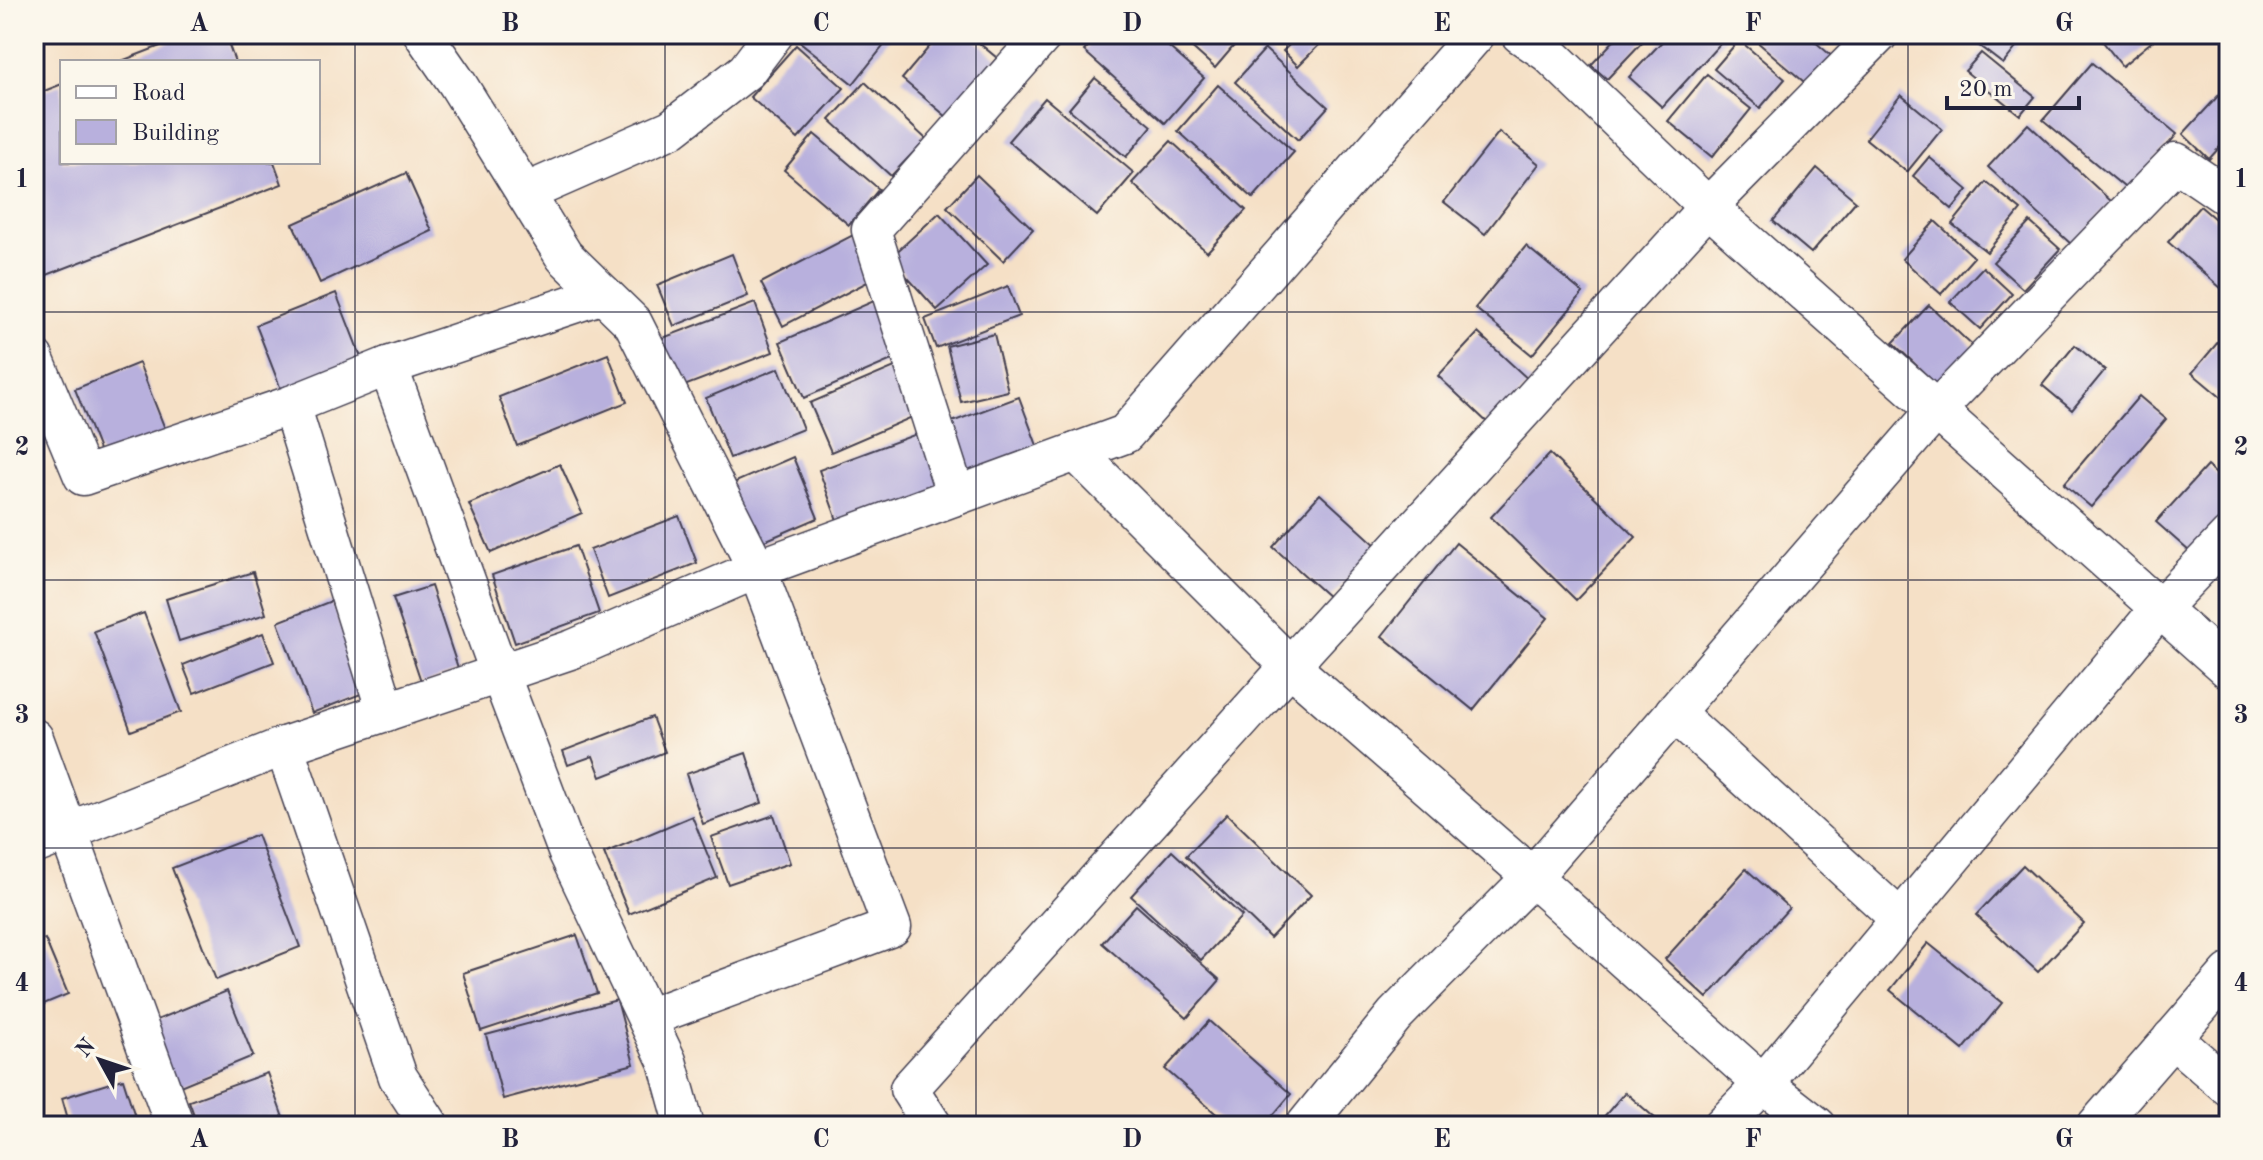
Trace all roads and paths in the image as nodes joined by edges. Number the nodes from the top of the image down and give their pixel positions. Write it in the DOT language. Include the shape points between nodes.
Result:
graph roads {
  1 [pos="423,34"];
  2 [pos="774,34"];
  3 [pos="1476,34"];
  4 [pos="1879,34"];
  5 [pos="1037,36"];
  6 [pos="1544,40"];
  7 [pos="525,193"];
  8 [pos="2229,198"];
  9 [pos="1708,207"];
  10 [pos="603,294"];
  11 [pos="34,358"];
  12 [pos="388,366"];
  13 [pos="291,405"];
  14 [pos="1937,409"];
  15 [pos="1076,452"];
  16 [pos="956,496"];
  17 [pos="2229,536"];
  18 [pos="757,569"];
  19 [pos="2160,608"];
  20 [pos="1290,666"];
  21 [pos="2229,670"];
  22 [pos="500,674"];
  23 [pos="386,712"];
  24 [pos="1674,712"];
  25 [pos="34,738"];
  26 [pos="284,746"];
  27 [pos="70,832"];
  28 [pos="34,845"];
  29 [pos="1532,877"];
  30 [pos="1900,919"];
  31 [pos="2229,973"];
  32 [pos="647,1018"];
  33 [pos="2172,1038"];
  34 [pos="1763,1084"];
  35 [pos="2229,1087"];
  36 [pos="175,1126"];
  37 [pos="430,1126"];
  38 [pos="685,1126"];
  39 [pos="933,1126"];
  40 [pos="1305,1126"];
  41 [pos="1722,1126"];
  42 [pos="1817,1126"];
  43 [pos="2096,1126"];
  1 -- 7 [label="street"];
  2 -- 7 [label="street" via="746,71 671,129"];
  3 -- 15 [label="street" via="1125,434"];
  4 -- 9 [label="street"];
  5 -- 16 [label="street" via="871,230"];
  6 -- 9 [label="street"];
  7 -- 10 [label="street" via="564,256"];
  8 -- 14 [label="street" via="2176,162"];
  9 -- 14 [label="street"];
  9 -- 20 [label="street"];
  10 -- 12 [label="street"];
  10 -- 18 [label="street" via="633,323"];
  11 -- 13 [label="street" via="83,476"];
  12 -- 13 [label="street"];
  12 -- 22 [label="street"];
  13 -- 23 [label="street"];
  14 -- 19 [label="street"];
  14 -- 24 [label="street"];
  15 -- 16 [label="street"];
  15 -- 20 [label="street"];
  16 -- 18 [label="street"];
  17 -- 19 [label="street"];
  18 -- 22 [label="street" via="573,649"];
  18 -- 32 [label="street" via="892,927"];
  19 -- 21 [label="street"];
  19 -- 30 [label="street"];
  20 -- 29 [label="street"];
  20 -- 39 [label="street" via="909,1089"];
  22 -- 23 [label="street"];
  22 -- 32 [label="street" via="567,851"];
  23 -- 26 [label="street"];
  24 -- 29 [label="street"];
  24 -- 30 [label="street"];
  25 -- 27 [label="street"];
  26 -- 27 [label="street"];
  26 -- 37 [label="street" via="398,1077"];
  27 -- 28 [label="street"];
  27 -- 36 [label="street"];
  29 -- 34 [label="street"];
  29 -- 40 [label="street" via="1395,1015"];
  30 -- 34 [label="street"];
  31 -- 33 [label="street"];
  32 -- 38 [label="street" via="667,1061"];
  33 -- 35 [label="street"];
  33 -- 43 [label="street"];
  34 -- 41 [label="street"];
  34 -- 42 [label="street"];
}
